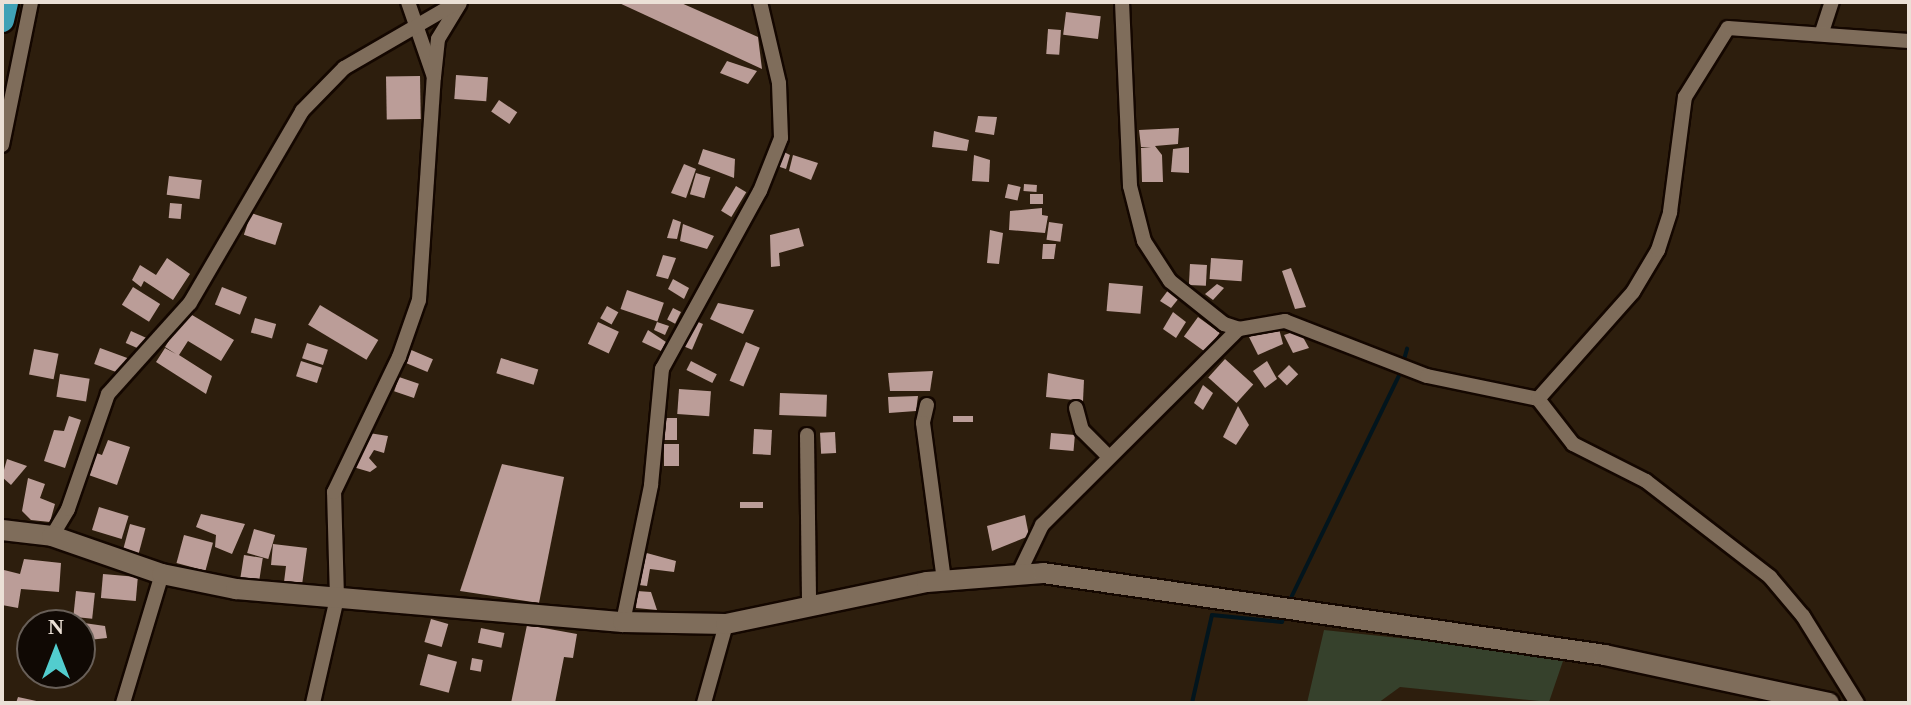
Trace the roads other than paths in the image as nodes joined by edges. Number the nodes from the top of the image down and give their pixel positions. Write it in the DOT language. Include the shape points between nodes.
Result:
graph roads {
  1 [pos="6,2"];
  2 [pos="31,2"];
  3 [pos="408,2"];
  4 [pos="459,2"];
  5 [pos="760,2"];
  6 [pos="1122,2"];
  7 [pos="1832,2"];
  8 [pos="2,20"];
  9 [pos="415,26"];
  10 [pos="1822,32"];
  11 [pos="1909,41"];
  12 [pos="434,77"];
  13 [pos="2,145"];
  14 [pos="1239,329"];
  15 [pos="1538,399"];
  16 [pos="927,405"];
  17 [pos="1076,408"];
  18 [pos="807,435"];
  19 [pos="1109,457"];
  20 [pos="2,530"];
  21 [pos="52,536"];
  22 [pos="1020,571"];
  23 [pos="162,574"];
  24 [pos="944,580"];
  25 [pos="337,598"];
  26 [pos="809,607"];
  27 [pos="623,622"];
  28 [pos="726,624"];
  29 [pos="123,703"];
  30 [pos="313,703"];
  31 [pos="704,703"];
  32 [pos="1829,703"];
  33 [pos="1857,703"];
  1 -- 8 [label="highway"];
  2 -- 13 [label="street"];
  3 -- 9 [label="street"];
  4 -- 9 [label="street"];
  4 -- 12 [label="street" via="438,39"];
  5 -- 27 [label="street" via="779,83 781,138 760,191 662,369 651,485"];
  6 -- 14 [label="street" via="1130,186 1144,241 1170,281 1224,324"];
  7 -- 10 [label="street"];
  9 -- 12 [label="street"];
  9 -- 21 [label="street" via="344,68 302,111 190,303 108,394 68,509"];
  10 -- 11 [label="street"];
  10 -- 15 [label="street" via="1728,28 1685,97 1670,212 1658,250 1633,292"];
  12 -- 25 [label="street" via="419,300 399,357 334,492"];
  14 -- 15 [label="street" via="1285,321 1427,376"];
  14 -- 19 [label="street"];
  15 -- 33 [label="street" via="1573,444 1646,481 1770,577 1803,616"];
  16 -- 24 [label="street" via="923,423"];
  17 -- 19 [label="street" via="1082,430"];
  18 -- 26 [label="street"];
  19 -- 22 [label="street" via="1042,525"];
  20 -- 21 [label="street"];
  21 -- 23 [label="street"];
  22 -- 24 [label="street"];
  22 -- 32 [label="street" via="1605,655"];
  23 -- 25 [label="street" via="236,589"];
  23 -- 29 [label="street"];
  24 -- 26 [label="street"];
  25 -- 27 [label="street"];
  25 -- 30 [label="street"];
  26 -- 28 [label="street"];
  27 -- 28 [label="street"];
  28 -- 31 [label="street"];
}
